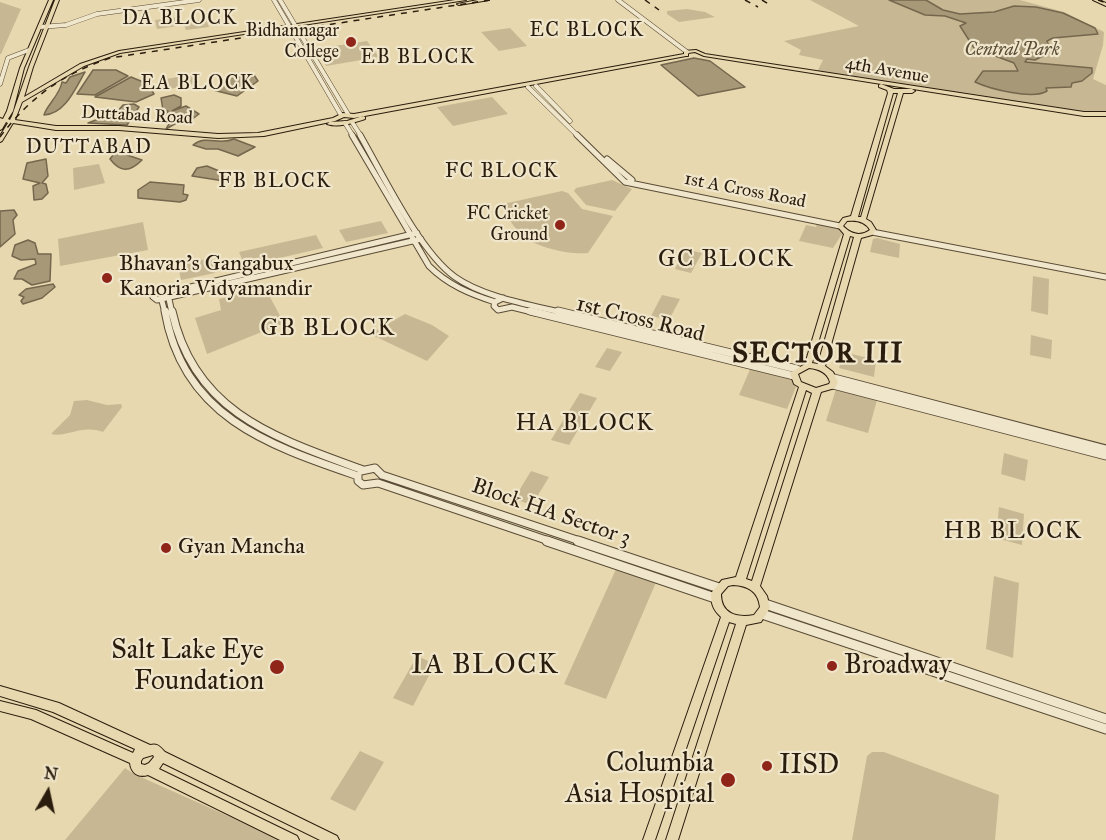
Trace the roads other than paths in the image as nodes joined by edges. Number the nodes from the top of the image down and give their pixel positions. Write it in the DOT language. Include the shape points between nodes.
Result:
graph roads {
  1 [pos="51,0"];
  2 [pos="57,0"];
  3 [pos="183,0"];
  4 [pos="199,0"];
  5 [pos="274,0"];
  6 [pos="280,0"];
  7 [pos="464,0"];
  8 [pos="487,0"];
  9 [pos="618,0"];
  10 [pos="625,0"];
  11 [pos="1095,0"];
  12 [pos="1105,2"];
  13 [pos="428,7"];
  14 [pos="634,8"];
  15 [pos="74,22"];
  16 [pos="40,27"];
  17 [pos="50,27"];
  18 [pos="293,28"];
  19 [pos="29,50"];
  20 [pos="310,50"];
  21 [pos="303,51"];
  22 [pos="690,54"];
  23 [pos="559,80"];
  24 [pos="0,84"];
  25 [pos="536,86"];
  26 [pos="528,87"];
  27 [pos="889,88"];
  28 [pos="902,90"];
  29 [pos="450,100"];
  30 [pos="19,102"];
  31 [pos="352,118"];
  32 [pos="1105,118"];
  33 [pos="338,119"];
  34 [pos="3,120"];
  35 [pos="13,121"];
  36 [pos="345,123"];
  37 [pos="0,128"];
  38 [pos="574,128"];
  39 [pos="259,134"];
  40 [pos="0,140"];
  41 [pos="382,173"];
  42 [pos="374,174"];
  43 [pos="854,218"];
  44 [pos="863,220"];
  45 [pos="840,224"];
  46 [pos="872,230"];
  47 [pos="417,233"];
  48 [pos="848,233"];
  49 [pos="858,236"];
  50 [pos="411,239"];
  51 [pos="421,239"];
  52 [pos="432,257"];
  53 [pos="423,259"];
  54 [pos="1106,276"];
  55 [pos="503,298"];
  56 [pos="495,303"];
  57 [pos="512,304"];
  58 [pos="181,355"];
  59 [pos="808,365"];
  60 [pos="821,367"];
  61 [pos="795,373"];
  62 [pos="833,381"];
  63 [pos="803,387"];
  64 [pos="817,391"];
  65 [pos="269,433"];
  66 [pos="262,438"];
  67 [pos="1087,448"];
  68 [pos="1106,449"];
  69 [pos="1106,456"];
  70 [pos="361,473"];
  71 [pos="380,479"];
  72 [pos="532,530"];
  73 [pos="590,545"];
  74 [pos="585,553"];
  75 [pos="740,581"];
  76 [pos="755,586"];
  77 [pos="717,593"];
  78 [pos="764,609"];
  79 [pos="726,616"];
  80 [pos="742,622"];
  81 [pos="0,691"];
  82 [pos="42,702"];
  83 [pos="1052,705"];
  84 [pos="0,706"];
  85 [pos="32,714"];
  86 [pos="1106,719"];
  87 [pos="1106,729"];
  88 [pos="147,749"];
  89 [pos="161,756"];
  90 [pos="135,760"];
  91 [pos="149,770"];
  92 [pos="280,814"];
  93 [pos="270,829"];
  94 [pos="293,840"];
  95 [pos="333,840"];
  96 [pos="649,840"];
  97 [pos="672,840"];
  1 -- 16 [label="main road"];
  2 -- 17 [label="main road"];
  3 -- 15 [label="street" via="94,13"];
  4 -- 15 [label="street" via="96,14"];
  5 -- 18 [label="street"];
  6 -- 18 [label="street"];
  7 -- 13 [label="main road"];
  8 -- 13 [label="main road"];
  9 -- 14 [label="street"];
  10 -- 14 [label="street"];
  11 -- 12 [label="main road"];
  13 -- 18 [label="main road"];
  14 -- 22 [label="street"];
  14 -- 22 [label="street"];
  15 -- 17 [label="street"];
  16 -- 17 [label="street"];
  16 -- 19 [label="main road"];
  17 -- 30 [label="main road"];
  18 -- 20 [label="street"];
  18 -- 21 [label="street"];
  18 -- 30 [label="main road" via="127,54 77,69"];
  19 -- 24 [label="street" via="8,58"];
  19 -- 34 [label="main road"];
  20 -- 21 [label="street"];
  20 -- 31 [label="street"];
  21 -- 33 [label="street"];
  22 -- 23 [label="main road"];
  22 -- 27 [label="main road, 4th Avenue"];
  23 -- 25 [label="main road"];
  23 -- 29 [label="main road"];
  25 -- 26 [label="main road"];
  25 -- 38 [label="street"];
  26 -- 29 [label="main road"];
  26 -- 38 [label="street"];
  27 -- 28 [label="main road, 4th Avenue"];
  27 -- 43 [label="main road" via="891,93"];
  28 -- 32 [label="main road, 4th Avenue"];
  28 -- 44 [label="main road"];
  29 -- 31 [label="main road"];
  30 -- 35 [label="main road"];
  31 -- 33 [label="main road"];
  31 -- 36 [label="main road"];
  31 -- 41 [label="street"];
  33 -- 36 [label="main road"];
  33 -- 39 [label="main road"];
  33 -- 39 [label="main road" via="278,134"];
  34 -- 35 [label="main road, Duttabad Road"];
  34 -- 37 [label="main road"];
  35 -- 39 [label="main road, Duttabad Road" via="56,128 225,136"];
  35 -- 40 [label="main road"];
  36 -- 42 [label="street"];
  38 -- 45 [label="street, 1st A Cross Road" via="618,177"];
  41 -- 42 [label="street"];
  41 -- 47 [label="street"];
  42 -- 50 [label="street"];
  43 -- 44 [label="main road"];
  43 -- 45 [label="main road"];
  44 -- 46 [label="main road"];
  45 -- 48 [label="main road"];
  46 -- 49 [label="main road"];
  46 -- 54 [label="street"];
  47 -- 50 [label="street"];
  47 -- 51 [label="street"];
  48 -- 49 [label="main road"];
  48 -- 59 [label="main road"];
  49 -- 60 [label="main road"];
  50 -- 51 [label="street"];
  50 -- 53 [label="street"];
  50 -- 58 [label="street" via="169,297 168,333"];
  51 -- 52 [label="street"];
  52 -- 53 [label="street"];
  52 -- 55 [label="street" via="456,278"];
  53 -- 56 [label="street" via="449,282"];
  55 -- 56 [label="street"];
  55 -- 57 [label="street"];
  56 -- 57 [label="street" via="498,310"];
  57 -- 61 [label="street, 1st Cross Road"];
  58 -- 65 [label="street" via="214,396"];
  58 -- 66 [label="street" via="205,399 241,428"];
  59 -- 60 [label="main road"];
  59 -- 61 [label="main road"];
  60 -- 62 [label="main road"];
  61 -- 63 [label="main road"];
  62 -- 64 [label="main road" via="828,389"];
  62 -- 67 [label="street"];
  63 -- 64 [label="main road"];
  63 -- 75 [label="main road"];
  64 -- 76 [label="main road"];
  65 -- 66 [label="street"];
  65 -- 70 [label="street"];
  66 -- 70 [label="street" via="286,450"];
  67 -- 68 [label="street"];
  67 -- 69 [label="street"];
  70 -- 71 [label="street" via="375,468"];
  70 -- 71 [label="street" via="358,481 363,485"];
  71 -- 72 [label="street"];
  72 -- 73 [label="street, Block HA Sector 3"];
  72 -- 74 [label="street"];
  73 -- 74 [label="street"];
  73 -- 77 [label="street, Block HA Sector 3" via="708,585"];
  74 -- 77 [label="street"];
  75 -- 76 [label="main road"];
  75 -- 77 [label="main road" via="725,583"];
  76 -- 78 [label="main road" via="762,593"];
  77 -- 79 [label="main road" via="720,610"];
  78 -- 80 [label="main road" via="757,619"];
  78 -- 83 [label="street"];
  79 -- 80 [label="main road"];
  79 -- 96 [label="main road"];
  80 -- 97 [label="main road"];
  81 -- 82 [label="main road"];
  82 -- 85 [label="main road"];
  82 -- 88 [label="main road"];
  83 -- 86 [label="street"];
  83 -- 87 [label="street"];
  84 -- 85 [label="main road"];
  85 -- 90 [label="main road"];
  88 -- 89 [label="main road" via="154,749"];
  88 -- 90 [label="main road"];
  89 -- 91 [label="main road"];
  89 -- 92 [label="main road"];
  90 -- 91 [label="main road" via="138,770"];
  91 -- 93 [label="main road"];
  92 -- 93 [label="main road"];
  92 -- 95 [label="main road"];
  93 -- 94 [label="main road"];
}
